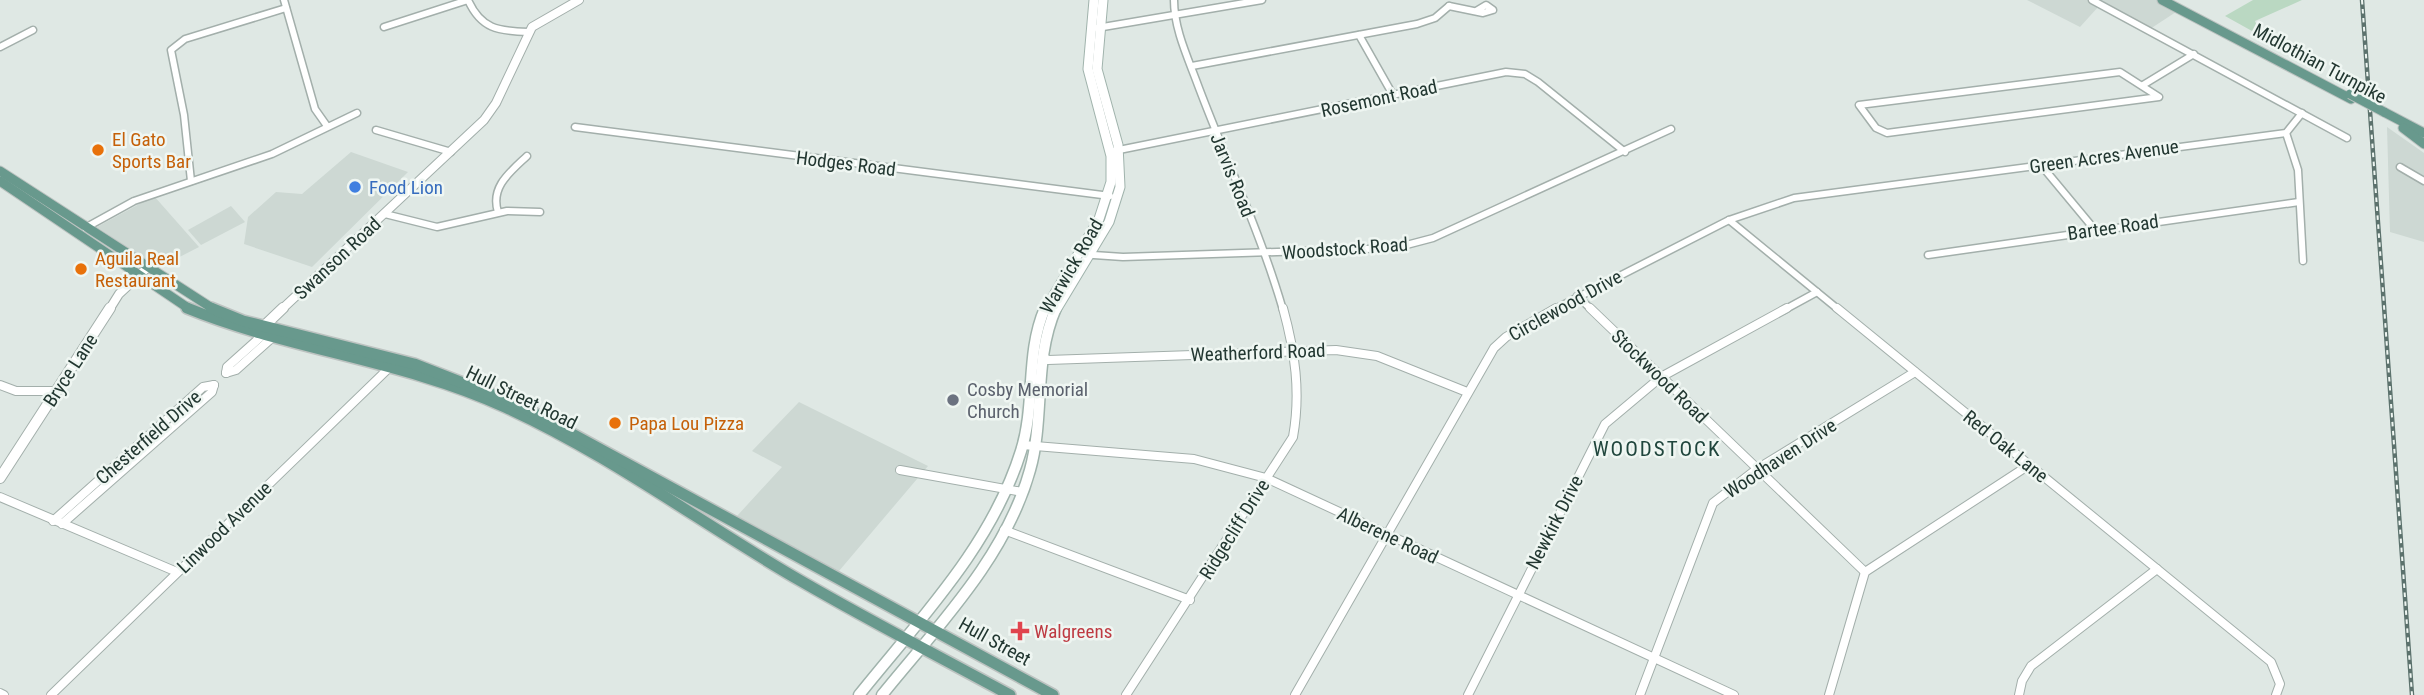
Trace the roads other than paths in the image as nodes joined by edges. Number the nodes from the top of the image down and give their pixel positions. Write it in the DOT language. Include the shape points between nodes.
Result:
graph roads {
  1 [pos="284,0"];
  2 [pos="468,0"];
  3 [pos="579,0"];
  4 [pos="1094,0"];
  5 [pos="1103,0"];
  6 [pos="1174,0"];
  7 [pos="1262,0"];
  8 [pos="2092,0"];
  9 [pos="2162,0"];
  10 [pos="2170,0"];
  11 [pos="1448,3"];
  12 [pos="286,8"];
  13 [pos="1476,11"];
  14 [pos="1174,16"];
  15 [pos="384,27"];
  16 [pos="1094,29"];
  17 [pos="33,30"];
  18 [pos="528,32"];
  19 [pos="1359,35"];
  20 [pos="0,47"];
  21 [pos="2194,54"];
  22 [pos="1192,66"];
  23 [pos="2143,85"];
  24 [pos="1393,95"];
  25 [pos="2351,96"];
  26 [pos="357,113"];
  27 [pos="2302,113"];
  28 [pos="2395,120"];
  29 [pos="327,126"];
  30 [pos="575,127"];
  31 [pos="2424,127"];
  32 [pos="1671,129"];
  33 [pos="376,130"];
  34 [pos="1216,132"];
  35 [pos="2286,133"];
  36 [pos="2424,135"];
  37 [pos="2347,138"];
  38 [pos="2424,144"];
  39 [pos="1115,151"];
  40 [pos="451,152"];
  41 [pos="1625,152"];
  42 [pos="527,156"];
  43 [pos="2041,165"];
  44 [pos="2400,167"];
  45 [pos="0,171"];
  46 [pos="2424,180"];
  47 [pos="0,181"];
  48 [pos="191,181"];
  49 [pos="1897,183"];
  50 [pos="1113,196"];
  51 [pos="2299,202"];
  52 [pos="498,212"];
  53 [pos="540,212"];
  54 [pos="386,214"];
  55 [pos="1729,220"];
  56 [pos="81,230"];
  57 [pos="2095,230"];
  58 [pos="1079,254"];
  59 [pos="1265,254"];
  60 [pos="1090,255"];
  61 [pos="1928,255"];
  62 [pos="2304,261"];
  63 [pos="142,272"];
  64 [pos="1817,292"];
  65 [pos="1577,296"];
  66 [pos="268,332"];
  67 [pos="1293,350"];
  68 [pos="1042,357"];
  69 [pos="394,363"];
  70 [pos="1915,372"];
  71 [pos="1661,377"];
  72 [pos="0,385"];
  73 [pos="57,391"];
  74 [pos="1467,392"];
  75 [pos="1023,445"];
  76 [pos="1035,446"];
  77 [pos="2029,465"];
  78 [pos="1758,469"];
  79 [pos="900,470"];
  80 [pos="0,478"];
  81 [pos="1266,478"];
  82 [pos="1006,489"];
  83 [pos="1022,492"];
  84 [pos="0,497"];
  85 [pos="53,521"];
  86 [pos="62,524"];
  87 [pos="1004,530"];
  88 [pos="1389,535"];
  89 [pos="2157,569"];
  90 [pos="177,572"];
  91 [pos="1866,572"];
  92 [pos="1517,594"];
  93 [pos="1190,600"];
  94 [pos="919,621"];
  95 [pos="934,630"];
  96 [pos="904,638"];
  97 [pos="920,647"];
  98 [pos="1654,660"];
  99 [pos="51,695"];
  100 [pos="859,695"];
  101 [pos="882,695"];
  102 [pos="1010,695"];
  103 [pos="1053,695"];
  104 [pos="1126,695"];
  105 [pos="1295,695"];
  106 [pos="1468,695"];
  107 [pos="1640,695"];
  108 [pos="1734,695"];
  109 [pos="1829,695"];
  110 [pos="2019,695"];
  111 [pos="2276,695"];
  1 -- 12 [label="street"];
  2 -- 15 [label="street"];
  2 -- 18 [label="street" via="484,27"];
  3 -- 18 [label="street" via="540,20"];
  4 -- 16 [label="main road, Warwick Road"];
  5 -- 16 [label="main road, Warwick Road"];
  6 -- 14 [label="street, Jarvis Road"];
  7 -- 14 [label="street"];
  8 -- 21 [label="street"];
  9 -- 25 [label="main road, Midlothian Turnpike"];
  10 -- 25 [label="main road, Midlothian Turnpike"];
  11 -- 13 [label="street"];
  11 -- 19 [label="street" via="1435,18"];
  12 -- 29 [label="street" via="314,109"];
  12 -- 48 [label="street" via="185,39 171,50"];
  14 -- 16 [label="street"];
  14 -- 22 [label="street, Jarvis Road"];
  16 -- 39 [label="main road, Warwick Road" via="1098,79"];
  17 -- 20 [label="street"];
  18 -- 40 [label="street, Swanson Road" via="494,108"];
  19 -- 22 [label="street"];
  19 -- 24 [label="street"];
  21 -- 23 [label="street"];
  21 -- 27 [label="street"];
  22 -- 34 [label="street, Jarvis Road"];
  23 -- 23 [label="street" via="2120,72 1858,104 1876,128 1887,133 2159,97"];
  24 -- 34 [label="street, Rosemont Road"];
  24 -- 41 [label="street, Rosemont Road" via="1506,72 1525,74"];
  25 -- 28 [label="main road, Midlothian Turnpike, bridge"];
  26 -- 29 [label="street"];
  27 -- 35 [label="street"];
  27 -- 37 [label="street"];
  28 -- 31 [label="main road"];
  28 -- 36 [label="main road, Midlothian Turnpike"];
  28 -- 38 [label="main road"];
  29 -- 48 [label="street" via="272,155"];
  30 -- 50 [label="street, Hodges Road"];
  32 -- 41 [label="street, Woodstock Road"];
  33 -- 40 [label="street"];
  34 -- 39 [label="street, Rosemont Road"];
  34 -- 59 [label="street, Jarvis Road"];
  35 -- 43 [label="street, Green Acres Avenue"];
  35 -- 51 [label="street" via="2298,168"];
  39 -- 50 [label="main road, Warwick Road"];
  40 -- 54 [label="street, Swanson Road"];
  41 -- 59 [label="street, Woodstock Road" via="1419,242 1358,251"];
  42 -- 52 [label="street" via="496,190"];
  43 -- 49 [label="street, Green Acres Avenue"];
  43 -- 57 [label="street"];
  44 -- 46 [label="street"];
  45 -- 56 [label="main road, Hull Street Road"];
  47 -- 56 [label="main road, Hull Street Road"];
  48 -- 56 [label="street" via="134,201"];
  49 -- 55 [label="street, Circlewood Drive" via="1794,198"];
  50 -- 58 [label="main road, Warwick Road"];
  50 -- 60 [label="main road, Warwick Road" via="1105,232"];
  51 -- 57 [label="street, Bartee Road"];
  51 -- 62 [label="street"];
  52 -- 53 [label="street"];
  52 -- 54 [label="street" via="438,227"];
  54 -- 66 [label="street, Swanson Road"];
  55 -- 64 [label="street, Red Oak Lane"];
  55 -- 65 [label="street, Circlewood Drive"];
  56 -- 63 [label="main road, Hull Street Road"];
  57 -- 61 [label="street, Bartee Road"];
  58 -- 60 [label="street, Woodstock Road"];
  58 -- 75 [label="main road, Warwick Road" via="1049,300 1034,343"];
  59 -- 60 [label="street, Woodstock Road"];
  59 -- 67 [label="street, Jarvis Road"];
  60 -- 68 [label="main road, Warwick Road" via="1056,309"];
  63 -- 66 [label="main road, Hull Street Road"];
  63 -- 73 [label="street, Bryce Lane" via="119,295"];
  64 -- 70 [label="street, Red Oak Lane"];
  64 -- 71 [label="street, Newkirk Drive"];
  65 -- 71 [label="street, Stockwood Road"];
  65 -- 74 [label="street, Circlewood Drive" via="1506,337"];
  66 -- 66 [label="street" via="227,366 226,373 236,370"];
  66 -- 69 [label="main road, Hull Street Road"];
  67 -- 68 [label="street, Weatherford Road"];
  67 -- 74 [label="street, Weatherford Road" via="1377,356"];
  67 -- 81 [label="street, Ridgecliff Drive" via="1300,412 1293,437"];
  68 -- 76 [label="main road, Warwick Road"];
  69 -- 90 [label="street, Linwood Avenue"];
  69 -- 94 [label="main road, Hull Street Road" via="461,380 517,404"];
  69 -- 96 [label="main road, Hull Street Road" via="469,391 542,426"];
  70 -- 77 [label="street, Red Oak Lane"];
  70 -- 78 [label="street, Woodhaven Drive"];
  71 -- 78 [label="street, Stockwood Road"];
  71 -- 92 [label="street, Newkirk Drive" via="1605,424"];
  72 -- 73 [label="street" via="16,391"];
  73 -- 80 [label="street, Bryce Lane"];
  74 -- 88 [label="street, Circlewood Drive"];
  75 -- 76 [label="street, Alberene Road"];
  75 -- 82 [label="main road, Warwick Road"];
  76 -- 81 [label="street, Alberene Road" via="1194,459"];
  76 -- 83 [label="main road, Warwick Road"];
  77 -- 89 [label="street, Red Oak Lane"];
  77 -- 91 [label="street"];
  78 -- 91 [label="street, Stockwood Road"];
  78 -- 98 [label="street, Woodhaven Drive" via="1713,503"];
  79 -- 82 [label="street"];
  81 -- 88 [label="street, Alberene Road"];
  81 -- 93 [label="street, Ridgecliff Drive"];
  82 -- 83 [label="street"];
  82 -- 94 [label="main road, Warwick Road" via="969,555"];
  83 -- 87 [label="main road, Warwick Road"];
  84 -- 85 [label="street"];
  85 -- 86 [label="street"];
  85 -- 86 [label="street, Chesterfield Drive" via="203,387 214,384 212,392"];
  86 -- 90 [label="street"];
  87 -- 93 [label="street"];
  87 -- 95 [label="main road, Warwick Road"];
  88 -- 92 [label="street, Alberene Road"];
  88 -- 105 [label="street, Circlewood Drive"];
  89 -- 110 [label="street" via="2031,666"];
  89 -- 111 [label="street, Red Oak Lane" via="2271,662 2279,676"];
  90 -- 99 [label="street, Linwood Avenue"];
  91 -- 109 [label="street"];
  92 -- 98 [label="street, Alberene Road"];
  92 -- 106 [label="street, Newkirk Drive"];
  93 -- 104 [label="street, Ridgecliff Drive"];
  94 -- 95 [label="main road, Hull Street"];
  94 -- 96 [label="main road, Warwick Road"];
  95 -- 97 [label="main road, Warwick Road"];
  95 -- 103 [label="main road, Hull Street"];
  96 -- 97 [label="main road, Hull Street Road"];
  96 -- 100 [label="main road, Warwick Road"];
  97 -- 101 [label="main road, Warwick Road"];
  97 -- 102 [label="main road, Hull Street Road"];
  98 -- 107 [label="street, Woodhaven Drive"];
  98 -- 108 [label="street, Alberene Road"];
}
